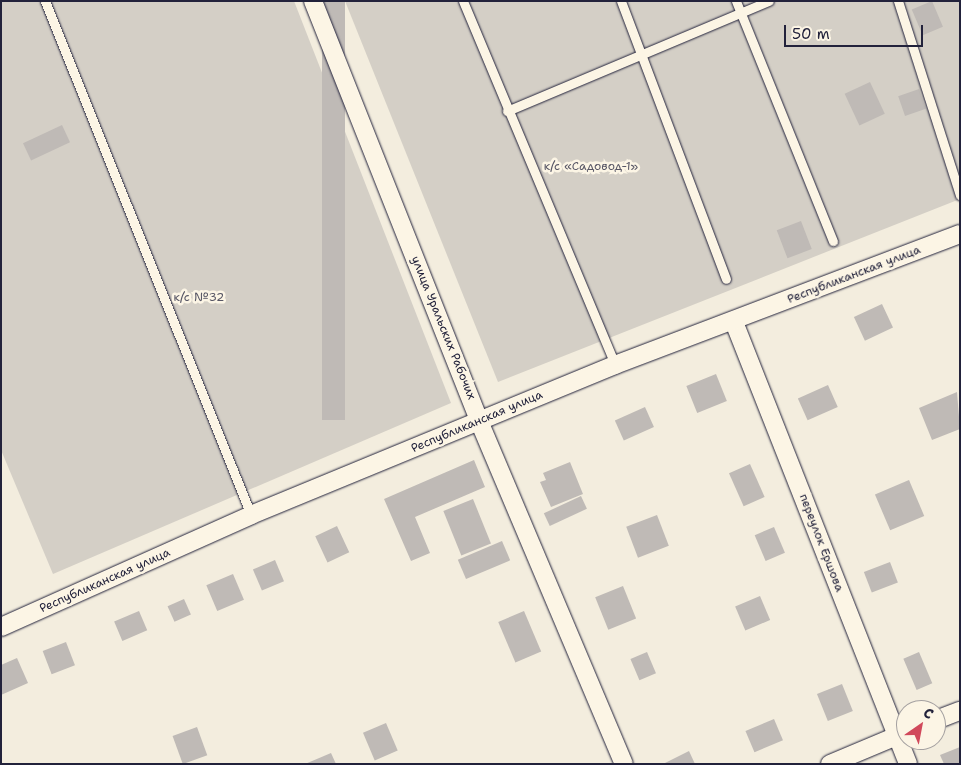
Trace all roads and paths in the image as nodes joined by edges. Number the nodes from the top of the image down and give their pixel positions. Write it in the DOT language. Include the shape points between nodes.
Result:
graph roads {
  1 [pos="45,1"];
  2 [pos="313,1"];
  3 [pos="463,1"];
  4 [pos="621,1"];
  5 [pos="736,1"];
  6 [pos="769,1"];
  7 [pos="898,1"];
  8 [pos="740,14"];
  9 [pos="642,56"];
  10 [pos="507,111"];
  11 [pos="959,189"];
  12 [pos="960,234"];
  13 [pos="833,241"];
  14 [pos="726,279"];
  15 [pos="734,322"];
  16 [pos="615,365"];
  17 [pos="479,421"];
  18 [pos="251,516"];
  19 [pos="1,627"];
  20 [pos="960,711"];
  21 [pos="946,716"];
  22 [pos="896,722"];
  23 [pos="896,736"];
  24 [pos="905,750"];
  25 [pos="624,764"];
  26 [pos="830,764"];
  27 [pos="908,764"];
  1 -- 18 [label="lane"];
  2 -- 17 [label="street, улица Уральских Рабочих"];
  3 -- 10 [label="lane"];
  4 -- 9 [label="lane"];
  5 -- 8 [label="lane"];
  6 -- 8 [label="lane"];
  7 -- 11 [label="lane"];
  8 -- 9 [label="lane"];
  8 -- 13 [label="lane"];
  9 -- 10 [label="lane"];
  9 -- 14 [label="lane"];
  10 -- 16 [label="lane"];
  12 -- 15 [label="street, Республиканская улица"];
  15 -- 16 [label="street, Республиканская улица"];
  15 -- 22 [label="street, переулок Ершова"];
  16 -- 17 [label="street, Республиканская улица"];
  17 -- 18 [label="street, Республиканская улица"];
  17 -- 25 [label="street, улица Уральских Рабочих"];
  18 -- 19 [label="street, Республиканская улица"];
  20 -- 21 [label="street"];
  23 -- 26 [label="street"];
  24 -- 27 [label="street, переулок Ершова"];
}
